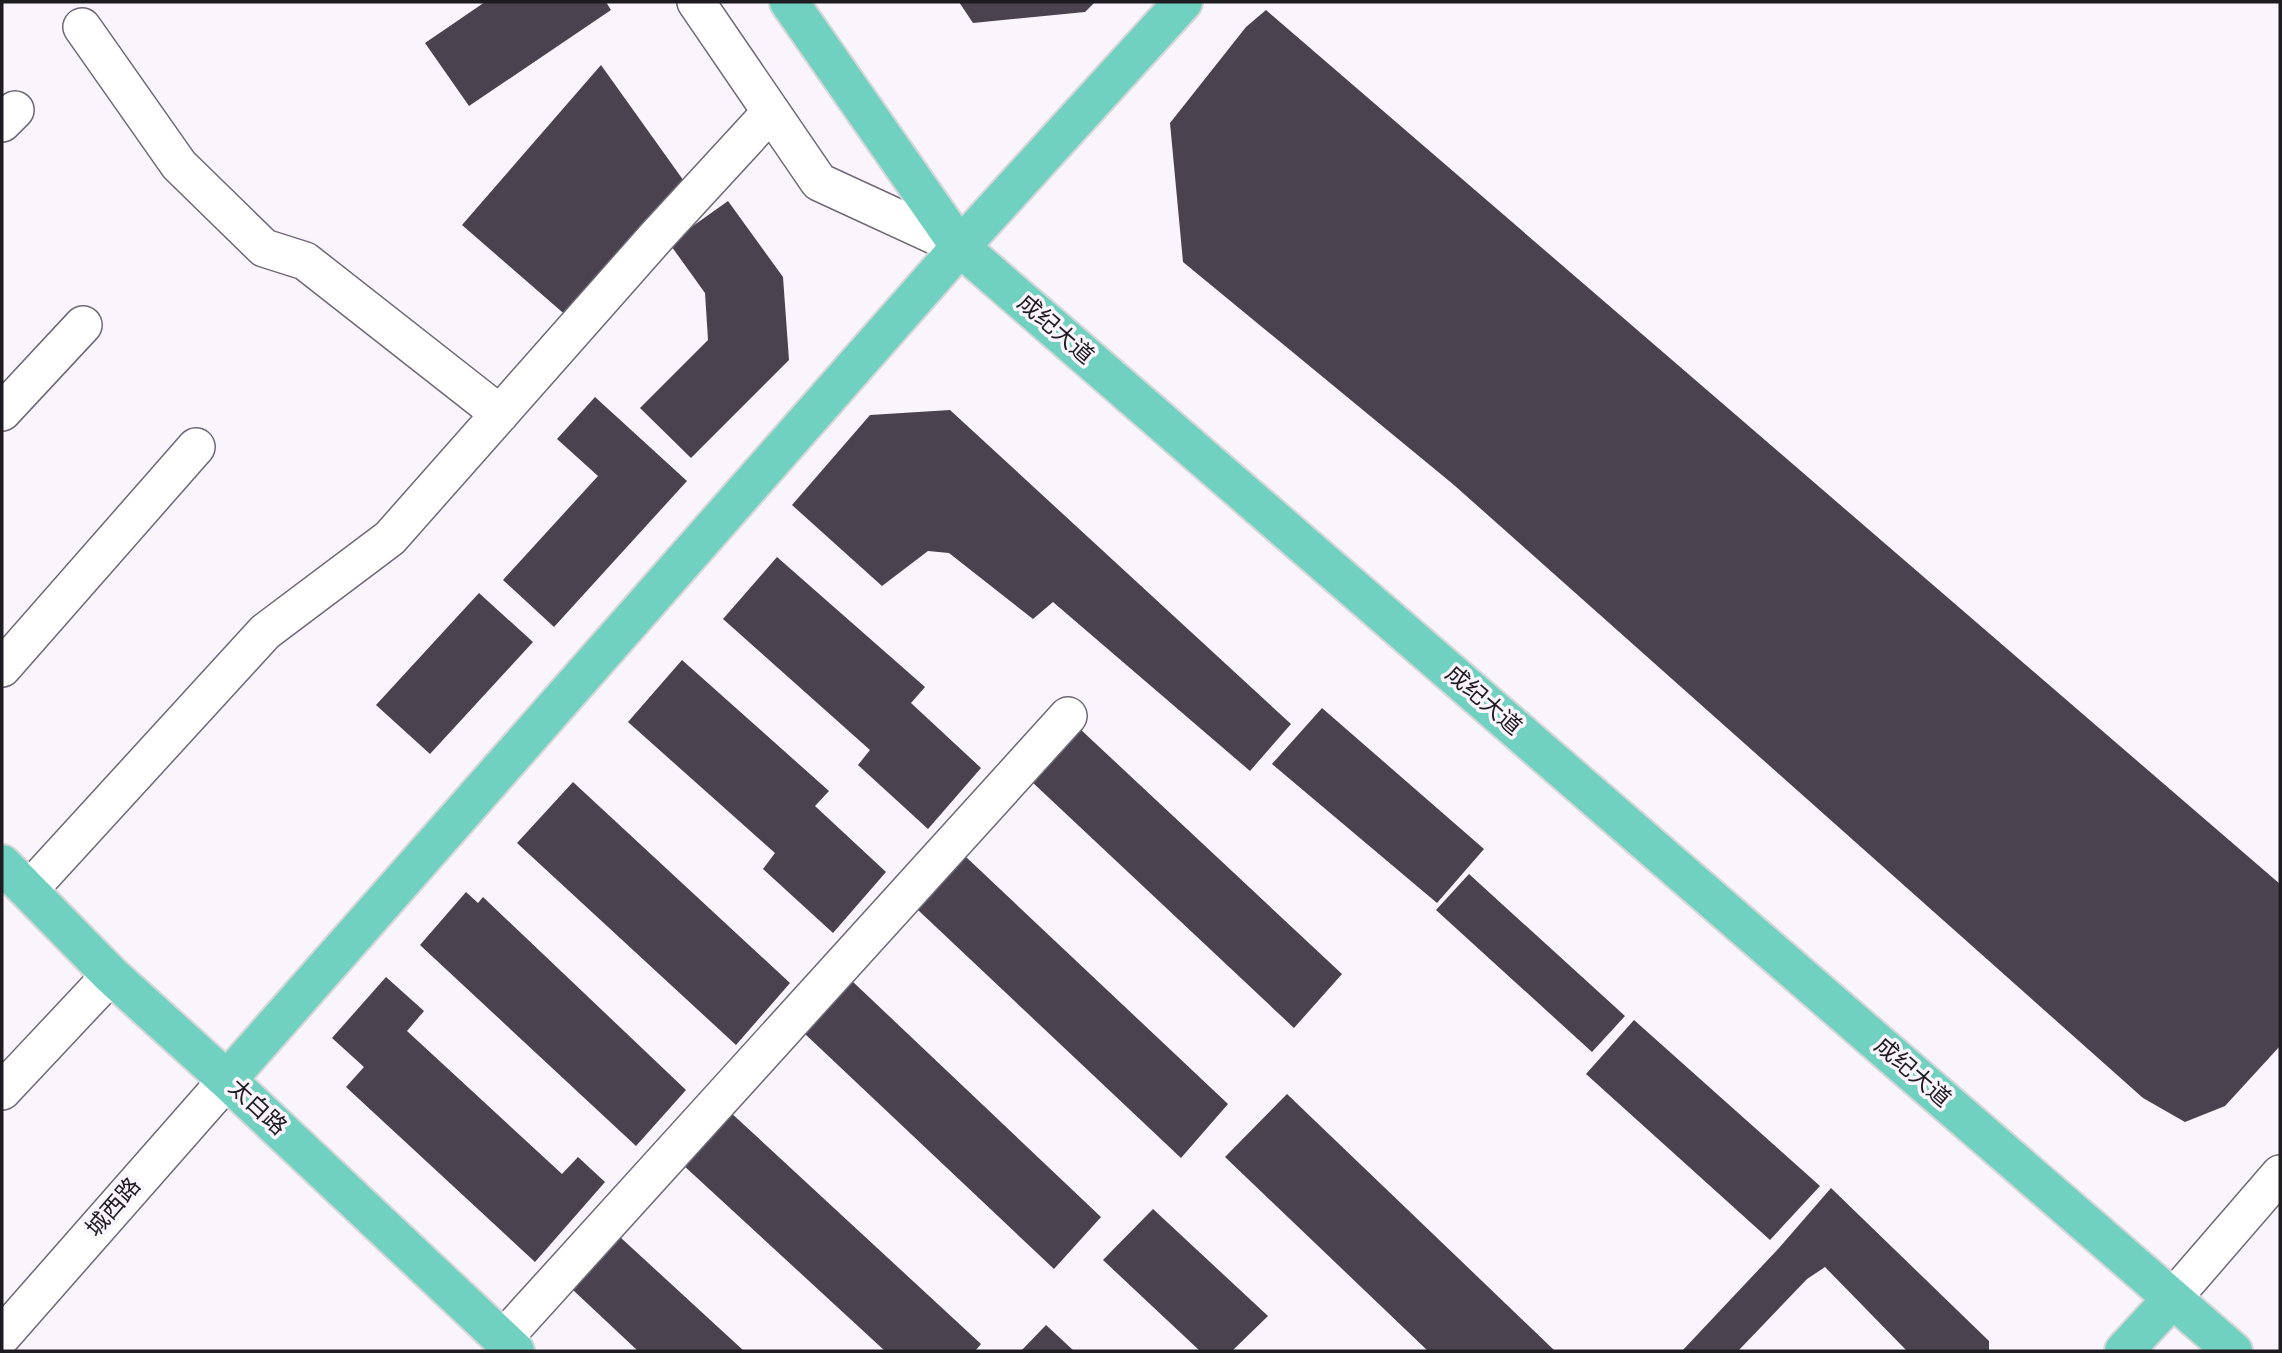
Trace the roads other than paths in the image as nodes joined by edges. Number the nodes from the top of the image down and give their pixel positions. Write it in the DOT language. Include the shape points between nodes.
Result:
graph roads {
  1 [pos="696,2"];
  2 [pos="789,2"];
  3 [pos="1183,2"];
  4 [pos="82,27"];
  5 [pos="771,112"];
  6 [pos="960,247"];
  7 [pos="83,325"];
  8 [pos="2,412"];
  9 [pos="500,414"];
  10 [pos="196,447"];
  11 [pos="2,668"];
  12 [pos="1068,716"];
  13 [pos="2,864"];
  14 [pos="28,891"];
  15 [pos="111,975"];
  16 [pos="227,1080"];
  17 [pos="2,1091"];
  18 [pos="2280,1174"];
  19 [pos="2172,1299"];
  20 [pos="2,1336"];
  21 [pos="508,1345"];
  22 [pos="2124,1351"];
  23 [pos="2233,1351"];
  1 -- 5 [label="street"];
  2 -- 6 [label="main road, 成纪大道"];
  3 -- 6 [label="main road"];
  4 -- 9 [label="street" via="179,165 264,248 305,261"];
  5 -- 6 [label="street" via="819,182"];
  5 -- 9 [label="street"];
  6 -- 16 [label="main road"];
  6 -- 19 [label="main road, 成纪大道"];
  7 -- 8 [label="street"];
  9 -- 14 [label="street" via="390,538 265,632"];
  10 -- 11 [label="street"];
  12 -- 21 [label="street"];
  13 -- 14 [label="main road, 太白路"];
  14 -- 15 [label="main road, 太白路"];
  15 -- 16 [label="main road, 太白路"];
  15 -- 17 [label="street"];
  16 -- 20 [label="street, 城西路"];
  16 -- 21 [label="main road, 太白路"];
  18 -- 19 [label="street"];
  19 -- 22 [label="main road"];
  19 -- 23 [label="main road, 成纪大道"];
}
